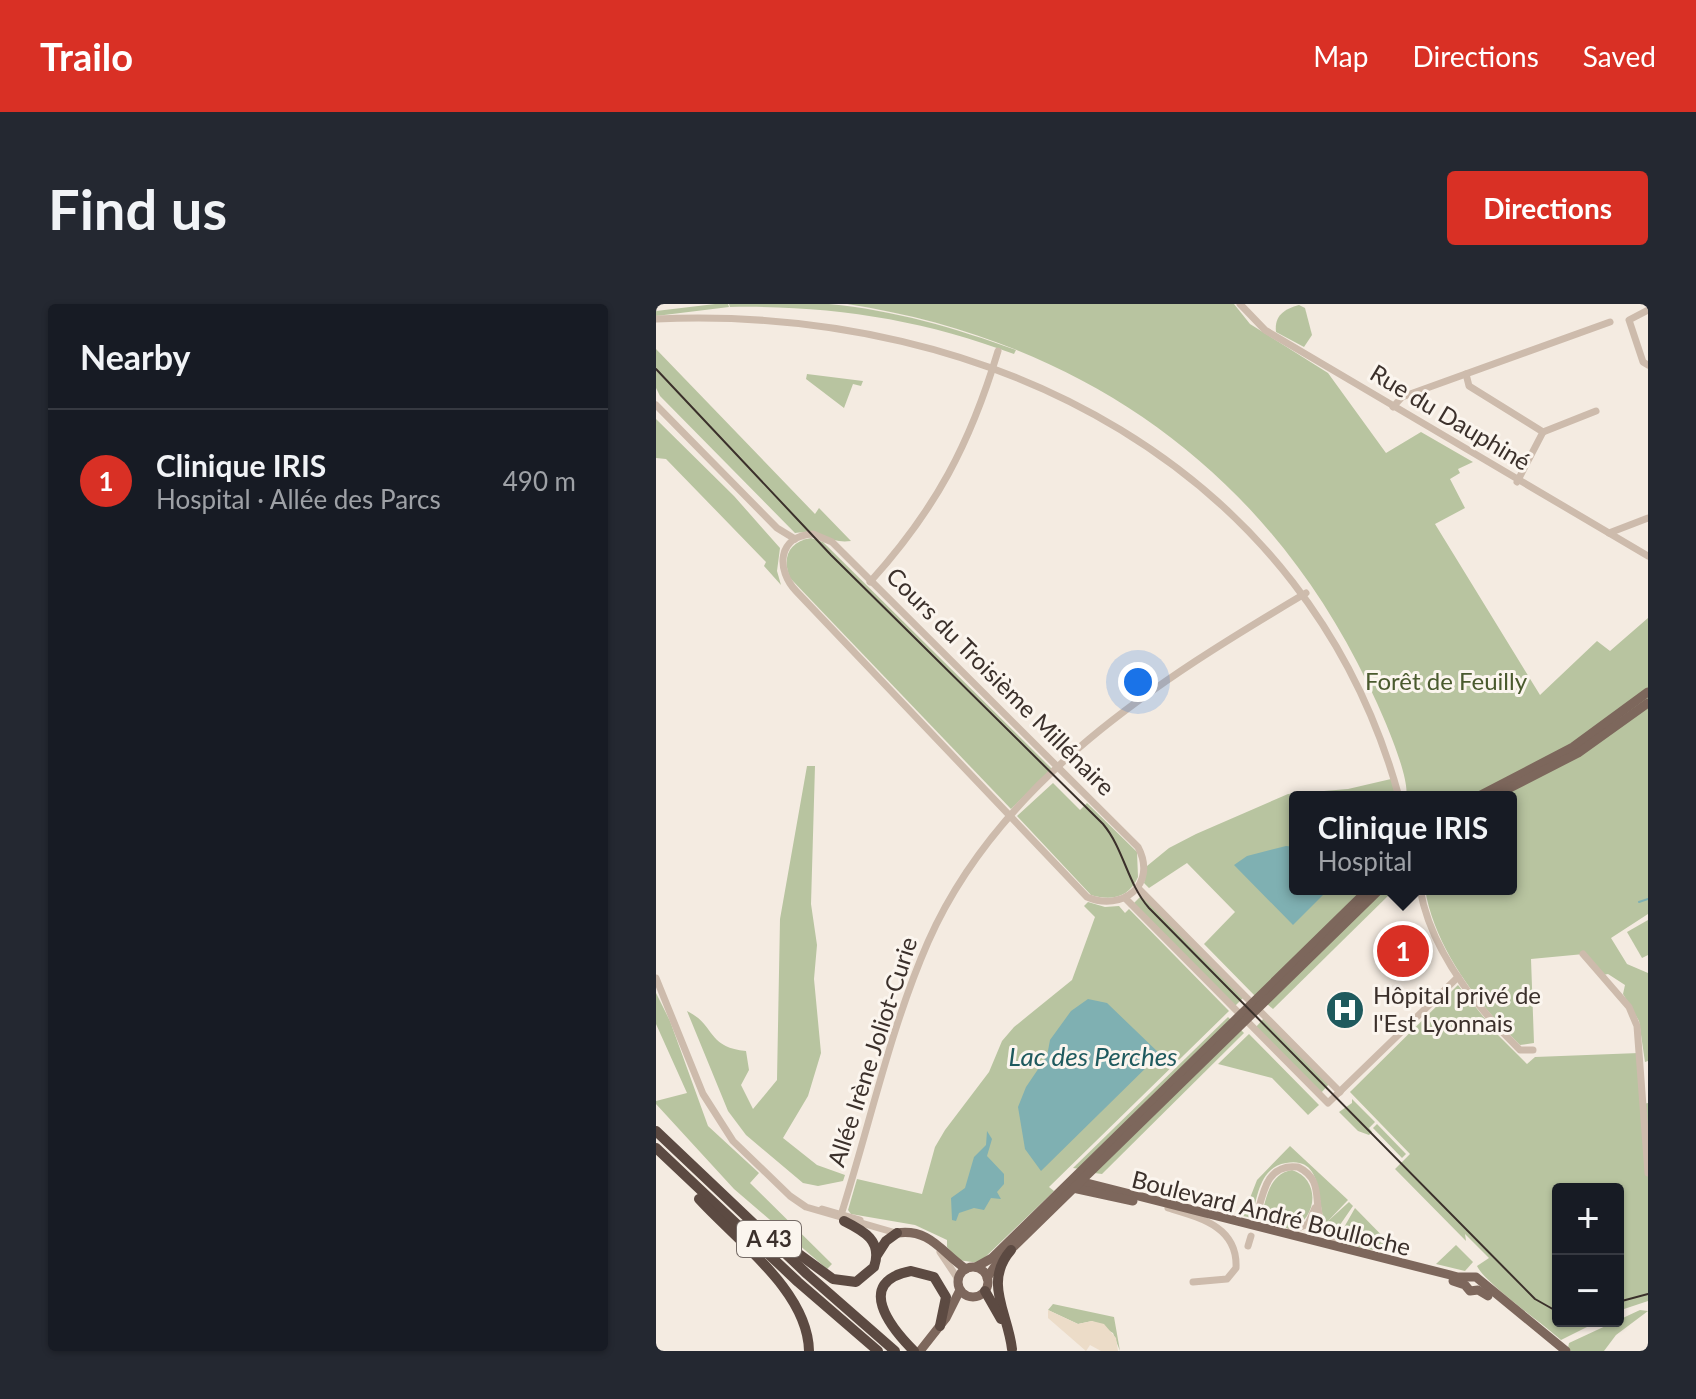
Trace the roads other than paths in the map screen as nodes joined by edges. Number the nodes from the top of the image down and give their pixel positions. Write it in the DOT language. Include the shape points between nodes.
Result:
graph roads {
  1 [pos="1240,304"];
  2 [pos="723,310"];
  3 [pos="1648,310"];
  4 [pos="656,319"];
  5 [pos="1610,322"];
  6 [pos="988,347"];
  7 [pos="1648,365"];
  8 [pos="1466,374"];
  9 [pos="656,405"];
  10 [pos="1393,407"];
  11 [pos="1596,411"];
  12 [pos="1543,432"];
  13 [pos="1517,482"];
  14 [pos="1217,488"];
  15 [pos="1234,504"];
  16 [pos="1648,518"];
  17 [pos="777,528"];
  18 [pos="1609,533"];
  19 [pos="1263,536"];
  20 [pos="795,539"];
  21 [pos="786,548"];
  22 [pos="1648,556"];
  23 [pos="870,582"];
  24 [pos="1306,593"];
  25 [pos="1648,692"];
  26 [pos="1648,703"];
  27 [pos="1059,768"];
  28 [pos="1397,791"];
  29 [pos="1489,791"];
  30 [pos="1504,791"];
  31 [pos="1010,817"];
  32 [pos="1138,888"];
  33 [pos="1363,895"];
  34 [pos="1374,895"];
  35 [pos="1422,895"];
  36 [pos="1126,899"];
  37 [pos="1583,954"];
  38 [pos="1458,977"];
  39 [pos="656,978"];
  40 [pos="1255,1005"];
  41 [pos="1244,1017"];
  42 [pos="1533,1050"];
  43 [pos="1340,1092"];
  44 [pos="656,1131"];
  45 [pos="656,1148"];
  46 [pos="674,1166"];
  47 [pos="1648,1173"];
  48 [pos="775,1182"];
  49 [pos="1074,1184"];
  50 [pos="1317,1198"];
  51 [pos="733,1206"];
  52 [pos="1168,1208"];
  53 [pos="843,1218"];
  54 [pos="1256,1219"];
  55 [pos="912,1232"];
  56 [pos="897,1233"];
  57 [pos="1285,1233"];
  58 [pos="1251,1236"];
  59 [pos="1339,1244"];
  60 [pos="1248,1246"];
  61 [pos="1011,1250"];
  62 [pos="877,1257"];
  63 [pos="971,1268"];
  64 [pos="987,1278"];
  65 [pos="1466,1281"];
  66 [pos="1193,1282"];
  67 [pos="959,1285"];
  68 [pos="985,1291"];
  69 [pos="969,1296"];
  70 [pos="940,1326"];
  71 [pos="919,1350"];
  72 [pos="1012,1350"];
  73 [pos="809,1351"];
  74 [pos="878,1351"];
  75 [pos="895,1351"];
  76 [pos="1564,1351"];
  1 -- 10 [label="street, Rue du Dauphiné" via="1261,327"];
  2 -- 4 [label="street"];
  3 -- 7 [label="street" via="1629,320"];
  5 -- 8 [label="street"];
  6 -- 23 [label="street" via="1002,352 969,439 919,525"];
  8 -- 10 [label="street" via="1402,397"];
  8 -- 12 [label="street" via="1469,386"];
  9 -- 17 [label="street, Cours du Troisième Millénaire"];
  10 -- 13 [label="street, Rue du Dauphiné"];
  11 -- 12 [label="street"];
  12 -- 13 [label="street"];
  13 -- 18 [label="street, Rue du Dauphiné"];
  14 -- 15 [label="street"];
  16 -- 18 [label="street"];
  17 -- 20 [label="street, Cours du Troisième Millénaire"];
  17 -- 21 [label="street, Cours du Troisième Millénaire"];
  18 -- 22 [label="street, Rue du Dauphiné"];
  19 -- 24 [label="street"];
  20 -- 21 [label="street"];
  20 -- 23 [label="street, Cours du Troisième Millénaire" via="810,534 826,538"];
  21 -- 31 [label="street, Cours du Troisième Millénaire" via="781,565 786,580"];
  23 -- 27 [label="street, Cours du Troisième Millénaire"];
  24 -- 27 [label="street, Allée Irène Joliot-Curie" via="1201,655"];
  24 -- 28 [label="street" via="1360,688"];
  25 -- 29 [label="main road" via="1573,747"];
  26 -- 30 [label="main road" via="1578,753"];
  27 -- 31 [label="street, Allée Irène Joliot-Curie"];
  27 -- 32 [label="street, Cours du Troisième Millénaire" via="1138,847 1144,870"];
  31 -- 36 [label="street, Cours du Troisième Millénaire" via="1087,897 1106,903"];
  31 -- 53 [label="street, Allée Irène Joliot-Curie" via="973,864 928,941 901,1011"];
  32 -- 36 [label="street"];
  32 -- 40 [label="street"];
  33 -- 40 [label="main road"];
  34 -- 40 [label="main road"];
  35 -- 38 [label="street"];
  36 -- 41 [label="street"];
  37 -- 47 [label="street" via="1629,1007 1637,1026"];
  38 -- 42 [label="street" via="1502,1033 1520,1050"];
  38 -- 43 [label="street"];
  39 -- 48 [label="street" via="713,1114"];
  40 -- 41 [label="main road"];
  40 -- 43 [label="street"];
  41 -- 43 [label="street" via="1328,1103"];
  41 -- 49 [label="main road"];
  44 -- 51 [label="highway, A 43"];
  45 -- 46 [label="highway, A 43"];
  46 -- 73 [label="highway" via="796,1303"];
  46 -- 74 [label="highway, A 43"];
  48 -- 53 [label="street"];
  48 -- 53 [label="street" via="806,1207"];
  49 -- 52 [label="main road, Boulevard André Boulloche"];
  49 -- 57 [label="main road, Boulevard André Boulloche"];
  49 -- 61 [label="main road"];
  49 -- 63 [label="main road" via="992,1258"];
  50 -- 54 [label="street" via="1306,1171 1278,1168 1266,1185"];
  50 -- 57 [label="street" via="1308,1224"];
  50 -- 59 [label="street" via="1321,1227"];
  51 -- 62 [label="highway" via="841,1282 864,1279"];
  51 -- 75 [label="highway, A 43"];
  52 -- 65 [label="main road, Boulevard André Boulloche"];
  52 -- 66 [label="street" via="1220,1228 1234,1249 1236,1268 1227,1279"];
  53 -- 55 [label="street"];
  53 -- 56 [label="street"];
  53 -- 62 [label="highway" via="870,1237"];
  55 -- 56 [label="main road"];
  55 -- 63 [label="main road"];
  56 -- 62 [label="highway"];
  56 -- 67 [label="street" via="931,1245 949,1263"];
  57 -- 59 [label="main road, Boulevard André Boulloche"];
  58 -- 60 [label="street"];
  59 -- 65 [label="main road, Boulevard André Boulloche"];
  61 -- 64 [label="main road"];
  61 -- 72 [label="highway" via="996,1278"];
  63 -- 64 [label="main road"];
  63 -- 67 [label="main road"];
  64 -- 68 [label="main road"];
  65 -- 76 [label="main road, Boulevard André Boulloche" via="1476,1277 1479,1287 1540,1327"];
  67 -- 69 [label="main road"];
  67 -- 70 [label="main road"];
  68 -- 69 [label="main road"];
  68 -- 72 [label="highway"];
  69 -- 70 [label="main road"];
  70 -- 71 [label="main road"];
  70 -- 71 [label="highway" via="946,1297 934,1277 911,1271 891,1280 882,1297 883,1313 888,1324"];
}
